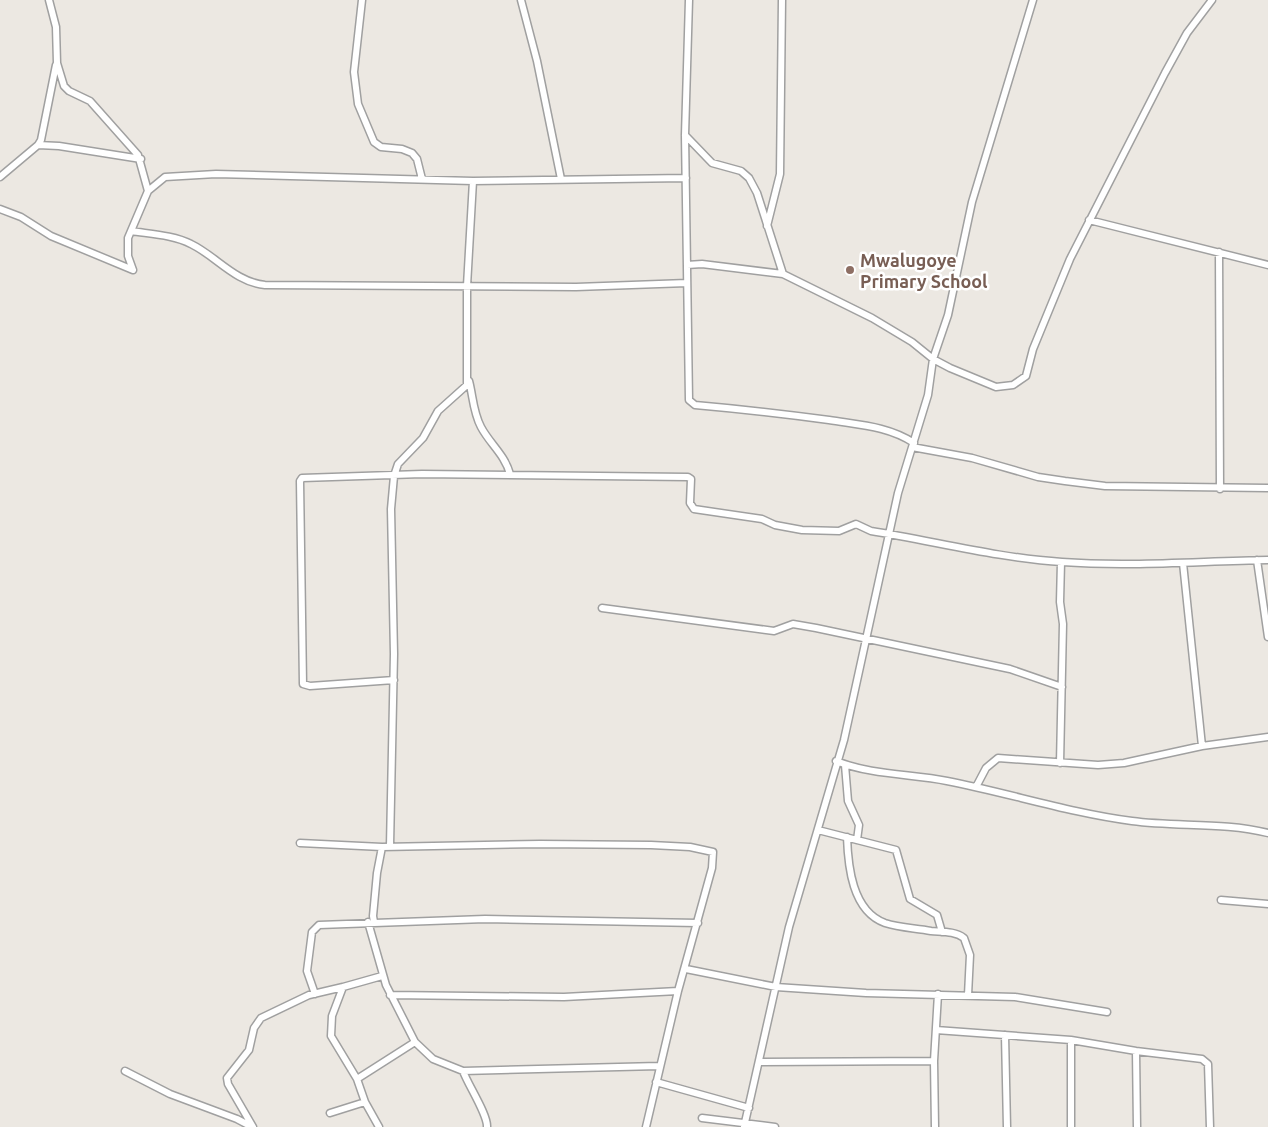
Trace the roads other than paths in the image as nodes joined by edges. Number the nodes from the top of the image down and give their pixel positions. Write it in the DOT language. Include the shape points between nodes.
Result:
graph roads {
  1 [pos="50,0"];
  2 [pos="362,0"];
  3 [pos="521,0"];
  4 [pos="689,0"];
  5 [pos="782,0"];
  6 [pos="1033,0"];
  7 [pos="1212,0"];
  8 [pos="56,64"];
  9 [pos="685,136"];
  10 [pos="38,145"];
  11 [pos="141,159"];
  12 [pos="0,177"];
  13 [pos="686,178"];
  14 [pos="422,179"];
  15 [pos="560,179"];
  16 [pos="473,182"];
  17 [pos="148,191"];
  18 [pos="0,209"];
  19 [pos="1089,220"];
  20 [pos="767,226"];
  21 [pos="131,231"];
  22 [pos="1219,252"];
  23 [pos="687,264"];
  24 [pos="1268,265"];
  25 [pos="783,274"];
  26 [pos="687,283"];
  27 [pos="467,286"];
  28 [pos="933,359"];
  29 [pos="468,377"];
  30 [pos="913,445"];
  31 [pos="510,474"];
  32 [pos="394,476"];
  33 [pos="1268,488"];
  34 [pos="1220,489"];
  35 [pos="889,534"];
  36 [pos="1257,560"];
  37 [pos="1268,560"];
  38 [pos="1061,562"];
  39 [pos="1184,563"];
  40 [pos="602,608"];
  41 [pos="1268,637"];
  42 [pos="865,639"];
  43 [pos="394,680"];
  44 [pos="1062,687"];
  45 [pos="1268,737"];
  46 [pos="1202,746"];
  47 [pos="836,761"];
  48 [pos="1060,763"];
  49 [pos="845,765"];
  50 [pos="976,787"];
  51 [pos="818,830"];
  52 [pos="1268,833"];
  53 [pos="847,837"];
  54 [pos="857,840"];
  55 [pos="300,843"];
  56 [pos="390,846"];
  57 [pos="382,847"];
  58 [pos="1221,900"];
  59 [pos="1268,904"];
  60 [pos="371,922"];
  61 [pos="698,923"];
  62 [pos="942,932"];
  63 [pos="686,969"];
  64 [pos="382,976"];
  65 [pos="343,987"];
  66 [pos="776,987"];
  67 [pos="678,991"];
  68 [pos="315,994"];
  69 [pos="938,994"];
  70 [pos="968,994"];
  71 [pos="390,995"];
  72 [pos="1107,1012"];
  73 [pos="936,1030"];
  74 [pos="1005,1035"];
  75 [pos="1072,1040"];
  76 [pos="415,1042"];
  77 [pos="1136,1051"];
  78 [pos="934,1061"];
  79 [pos="760,1062"];
  80 [pos="659,1066"];
  81 [pos="125,1071"];
  82 [pos="463,1071"];
  83 [pos="357,1079"];
  84 [pos="656,1082"];
  85 [pos="365,1102"];
  86 [pos="749,1108"];
  87 [pos="330,1113"];
  88 [pos="702,1118"];
  89 [pos="745,1126"];
  90 [pos="253,1127"];
  91 [pos="379,1127"];
  92 [pos="487,1127"];
  93 [pos="646,1127"];
  94 [pos="775,1127"];
  95 [pos="935,1127"];
  96 [pos="1007,1127"];
  97 [pos="1071,1127"];
  98 [pos="1137,1127"];
  99 [pos="1210,1127"];
  1 -- 8 [label="street" via="56,27"];
  2 -- 14 [label="street" via="354,72 358,104 377,145 412,153 417,159"];
  3 -- 15 [label="street" via="535,52"];
  4 -- 9 [label="street"];
  5 -- 20 [label="street" via="781,167"];
  6 -- 28 [label="street" via="972,202 948,315"];
  7 -- 19 [label="street" via="1181,43"];
  8 -- 10 [label="street" via="44,131"];
  8 -- 11 [label="street" via="66,89 90,101"];
  9 -- 13 [label="street"];
  9 -- 20 [label="street" via="712,163 741,170 749,178"];
  10 -- 11 [label="street"];
  10 -- 12 [label="street"];
  11 -- 17 [label="street"];
  13 -- 15 [label="street"];
  13 -- 23 [label="street"];
  14 -- 16 [label="street"];
  14 -- 17 [label="street" via="355,180 216,174 166,177"];
  15 -- 16 [label="street"];
  16 -- 27 [label="street"];
  17 -- 21 [label="street"];
  18 -- 21 [label="street" via="51,236 133,270 127,246"];
  19 -- 22 [label="street"];
  19 -- 28 [label="street" via="1033,349 1026,376 1005,387 996,387"];
  20 -- 25 [label="street"];
  21 -- 27 [label="street" via="190,243 225,268 259,284"];
  22 -- 24 [label="street"];
  22 -- 34 [label="street"];
  23 -- 25 [label="street"];
  23 -- 26 [label="street"];
  25 -- 28 [label="street" via="872,318"];
  26 -- 27 [label="street"];
  26 -- 30 [label="street" via="691,403 894,431"];
  27 -- 29 [label="street"];
  28 -- 30 [label="street" via="928,395"];
  29 -- 31 [label="street" via="476,417 505,459"];
  29 -- 32 [label="street" via="465,388 438,411 423,438 398,464"];
  30 -- 34 [label="street" via="1065,481 1105,486"];
  30 -- 35 [label="street"];
  31 -- 32 [label="street"];
  31 -- 35 [label="street" via="688,477 690,503 694,509 762,519 802,530 839,530 856,524"];
  32 -- 43 [label="street" via="391,509"];
  32 -- 43 [label="street" via="304,477 300,481 303,684"];
  33 -- 34 [label="street"];
  35 -- 38 [label="street"];
  35 -- 42 [label="street"];
  36 -- 37 [label="street"];
  36 -- 39 [label="street"];
  36 -- 41 [label="street"];
  38 -- 39 [label="street"];
  38 -- 44 [label="street"];
  39 -- 46 [label="street"];
  40 -- 42 [label="street" via="774,631 794,624"];
  42 -- 44 [label="street" via="1010,669"];
  42 -- 47 [label="street" via="844,740"];
  43 -- 56 [label="street"];
  44 -- 48 [label="street"];
  45 -- 46 [label="street"];
  46 -- 48 [label="street" via="1124,763"];
  47 -- 49 [label="street"];
  47 -- 51 [label="street"];
  48 -- 50 [label="street" via="998,758 986,768"];
  49 -- 50 [label="street"];
  49 -- 54 [label="street" via="848,801 859,825"];
  50 -- 52 [label="street" via="1133,821"];
  51 -- 53 [label="street"];
  51 -- 66 [label="street" via="789,927"];
  53 -- 54 [label="street"];
  53 -- 62 [label="street" via="848,866 854,889 877,918 898,926"];
  54 -- 62 [label="street" via="897,852 910,899 937,916"];
  55 -- 57 [label="street"];
  56 -- 57 [label="street"];
  56 -- 61 [label="street" via="651,845 709,850 713,852 714,860"];
  57 -- 60 [label="street"];
  58 -- 59 [label="street"];
  60 -- 61 [label="street" via="486,919"];
  60 -- 64 [label="street"];
  60 -- 68 [label="street" via="314,928 307,971"];
  61 -- 63 [label="street"];
  62 -- 70 [label="street" via="960,935 968,947"];
  63 -- 66 [label="street"];
  63 -- 67 [label="street"];
  64 -- 65 [label="street"];
  64 -- 71 [label="street"];
  65 -- 68 [label="street"];
  65 -- 83 [label="street" via="332,1016 331,1033"];
  66 -- 69 [label="street"];
  66 -- 79 [label="street"];
  67 -- 71 [label="street" via="564,997"];
  67 -- 80 [label="street"];
  68 -- 90 [label="street" via="260,1018 249,1050 228,1075 228,1084"];
  69 -- 70 [label="street"];
  69 -- 73 [label="street"];
  70 -- 72 [label="street" via="1041,1000"];
  71 -- 76 [label="street"];
  73 -- 74 [label="street"];
  73 -- 78 [label="street"];
  74 -- 75 [label="street"];
  74 -- 96 [label="street"];
  75 -- 77 [label="street"];
  75 -- 97 [label="street"];
  76 -- 82 [label="street" via="433,1059"];
  76 -- 83 [label="street"];
  77 -- 98 [label="street"];
  77 -- 99 [label="street" via="1206,1061"];
  78 -- 79 [label="street"];
  78 -- 95 [label="street"];
  79 -- 86 [label="street"];
  80 -- 82 [label="street"];
  80 -- 84 [label="street"];
  81 -- 90 [label="street" via="170,1094"];
  82 -- 92 [label="street" via="487,1119"];
  83 -- 85 [label="street"];
  84 -- 86 [label="street"];
  84 -- 93 [label="street"];
  85 -- 87 [label="street"];
  85 -- 91 [label="street"];
  86 -- 89 [label="street"];
  88 -- 89 [label="street"];
  89 -- 94 [label="street"];
}
